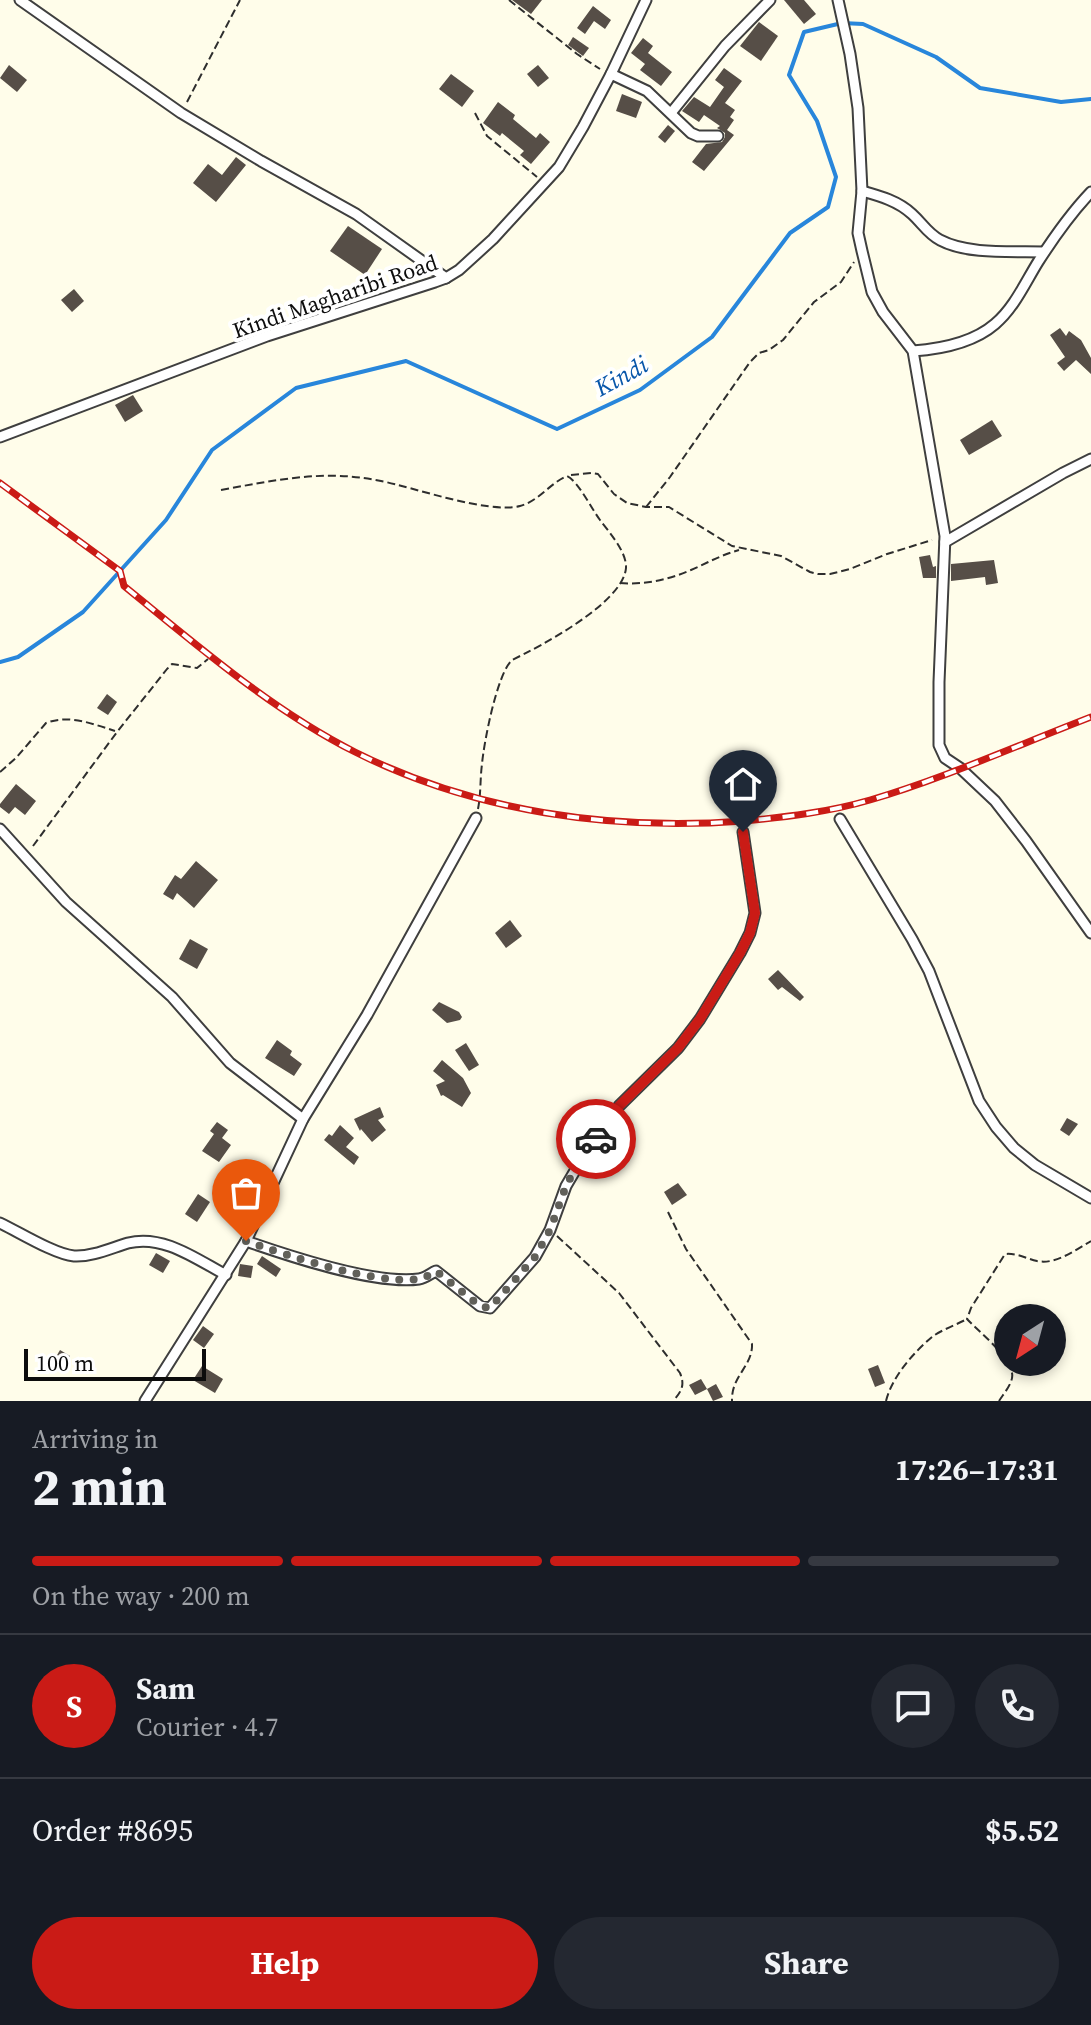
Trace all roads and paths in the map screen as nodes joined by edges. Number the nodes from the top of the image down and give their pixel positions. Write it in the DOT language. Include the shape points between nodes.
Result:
graph roads {
  1 [pos="20,0"];
  2 [pos="240,0"];
  3 [pos="509,0"];
  4 [pos="646,0"];
  5 [pos="770,0"];
  6 [pos="838,0"];
  7 [pos="611,74"];
  8 [pos="181,113"];
  9 [pos="475,113"];
  10 [pos="671,113"];
  11 [pos="718,136"];
  12 [pos="544,183"];
  13 [pos="862,191"];
  14 [pos="1091,192"];
  15 [pos="862,251"];
  16 [pos="1044,252"];
  17 [pos="446,278"];
  18 [pos="913,351"];
  19 [pos="0,437"];
  20 [pos="1091,459"];
  21 [pos="567,476"];
  22 [pos="221,490"];
  23 [pos="646,507"];
  24 [pos="945,539"];
  25 [pos="740,549"];
  26 [pos="619,583"];
  27 [pos="208,659"];
  28 [pos="117,732"];
  29 [pos="0,772"];
  30 [pos="476,818"];
  31 [pos="840,819"];
  32 [pos="0,829"];
  33 [pos="743,832"];
  34 [pos="25,857"];
  35 [pos="1091,933"];
  36 [pos="303,1119"];
  37 [pos="1091,1198"];
  38 [pos="668,1212"];
  39 [pos="0,1223"];
  40 [pos="550,1230"];
  41 [pos="246,1241"];
  42 [pos="1091,1241"];
  43 [pos="226,1275"];
  44 [pos="967,1319"];
  45 [pos="145,1401"];
  46 [pos="673,1401"];
  47 [pos="732,1401"];
  48 [pos="886,1401"];
  49 [pos="999,1401"];
  1 -- 8 [label="street"];
  2 -- 8 [label="path"];
  3 -- 7 [label="path"];
  4 -- 7 [label="street, Kindi Magharibi Road"];
  5 -- 10 [label="street"];
  6 -- 13 [label="street" via="858,108"];
  7 -- 10 [label="street" via="647,91"];
  7 -- 12 [label="street, Kindi Magharibi Road" via="559,167"];
  8 -- 17 [label="street" via="356,214"];
  9 -- 12 [label="path" via="487,136"];
  10 -- 11 [label="street" via="691,133"];
  12 -- 17 [label="street, Kindi Magharibi Road" via="493,239"];
  13 -- 15 [label="street"];
  13 -- 16 [label="street" via="903,207 932,235 953,245"];
  14 -- 16 [label="street"];
  15 -- 18 [label="street" via="872,292"];
  15 -- 23 [label="path" via="841,282 814,302 783,340 750,362"];
  16 -- 18 [label="street" via="994,326 960,342"];
  17 -- 19 [label="street, Kindi Magharibi Road" via="267,336"];
  18 -- 24 [label="street"];
  20 -- 24 [label="street"];
  21 -- 22 [label="path" via="530,502 504,507 379,480 313,475"];
  21 -- 23 [label="path" via="598,474 620,499"];
  21 -- 26 [label="path" via="624,555"];
  23 -- 25 [label="path" via="669,507"];
  24 -- 25 [label="path" via="830,574 810,572 781,556"];
  24 -- 35 [label="street" via="941,752 995,801"];
  25 -- 26 [label="path" via="670,578"];
  26 -- 30 [label="path" via="569,630 507,665 482,762"];
  27 -- 28 [label="path" via="197,668 172,664"];
  28 -- 29 [label="path" via="80,720 52,720"];
  28 -- 34 [label="path"];
  30 -- 36 [label="street"];
  31 -- 37 [label="street" via="929,971 979,1101 996,1127 1035,1165"];
  32 -- 34 [label="street"];
  33 -- 40 [label="street" via="755,913 745,943 678,1048 619,1106 586,1152"];
  34 -- 36 [label="street" via="88,923 172,997 230,1063"];
  36 -- 41 [label="street"];
  38 -- 47 [label="path" via="686,1249 752,1344 732,1387"];
  39 -- 43 [label="street" via="73,1256 149,1240"];
  40 -- 41 [label="street" via="535,1257 490,1308 480,1306 436,1271 418,1279 365,1275"];
  40 -- 46 [label="path" via="619,1293 680,1373 683,1387"];
  41 -- 43 [label="street"];
  42 -- 44 [label="path" via="1049,1262 1005,1254"];
  43 -- 45 [label="street"];
  44 -- 48 [label="path" via="933,1336 918,1351"];
  44 -- 49 [label="path" via="1013,1374"];
}
